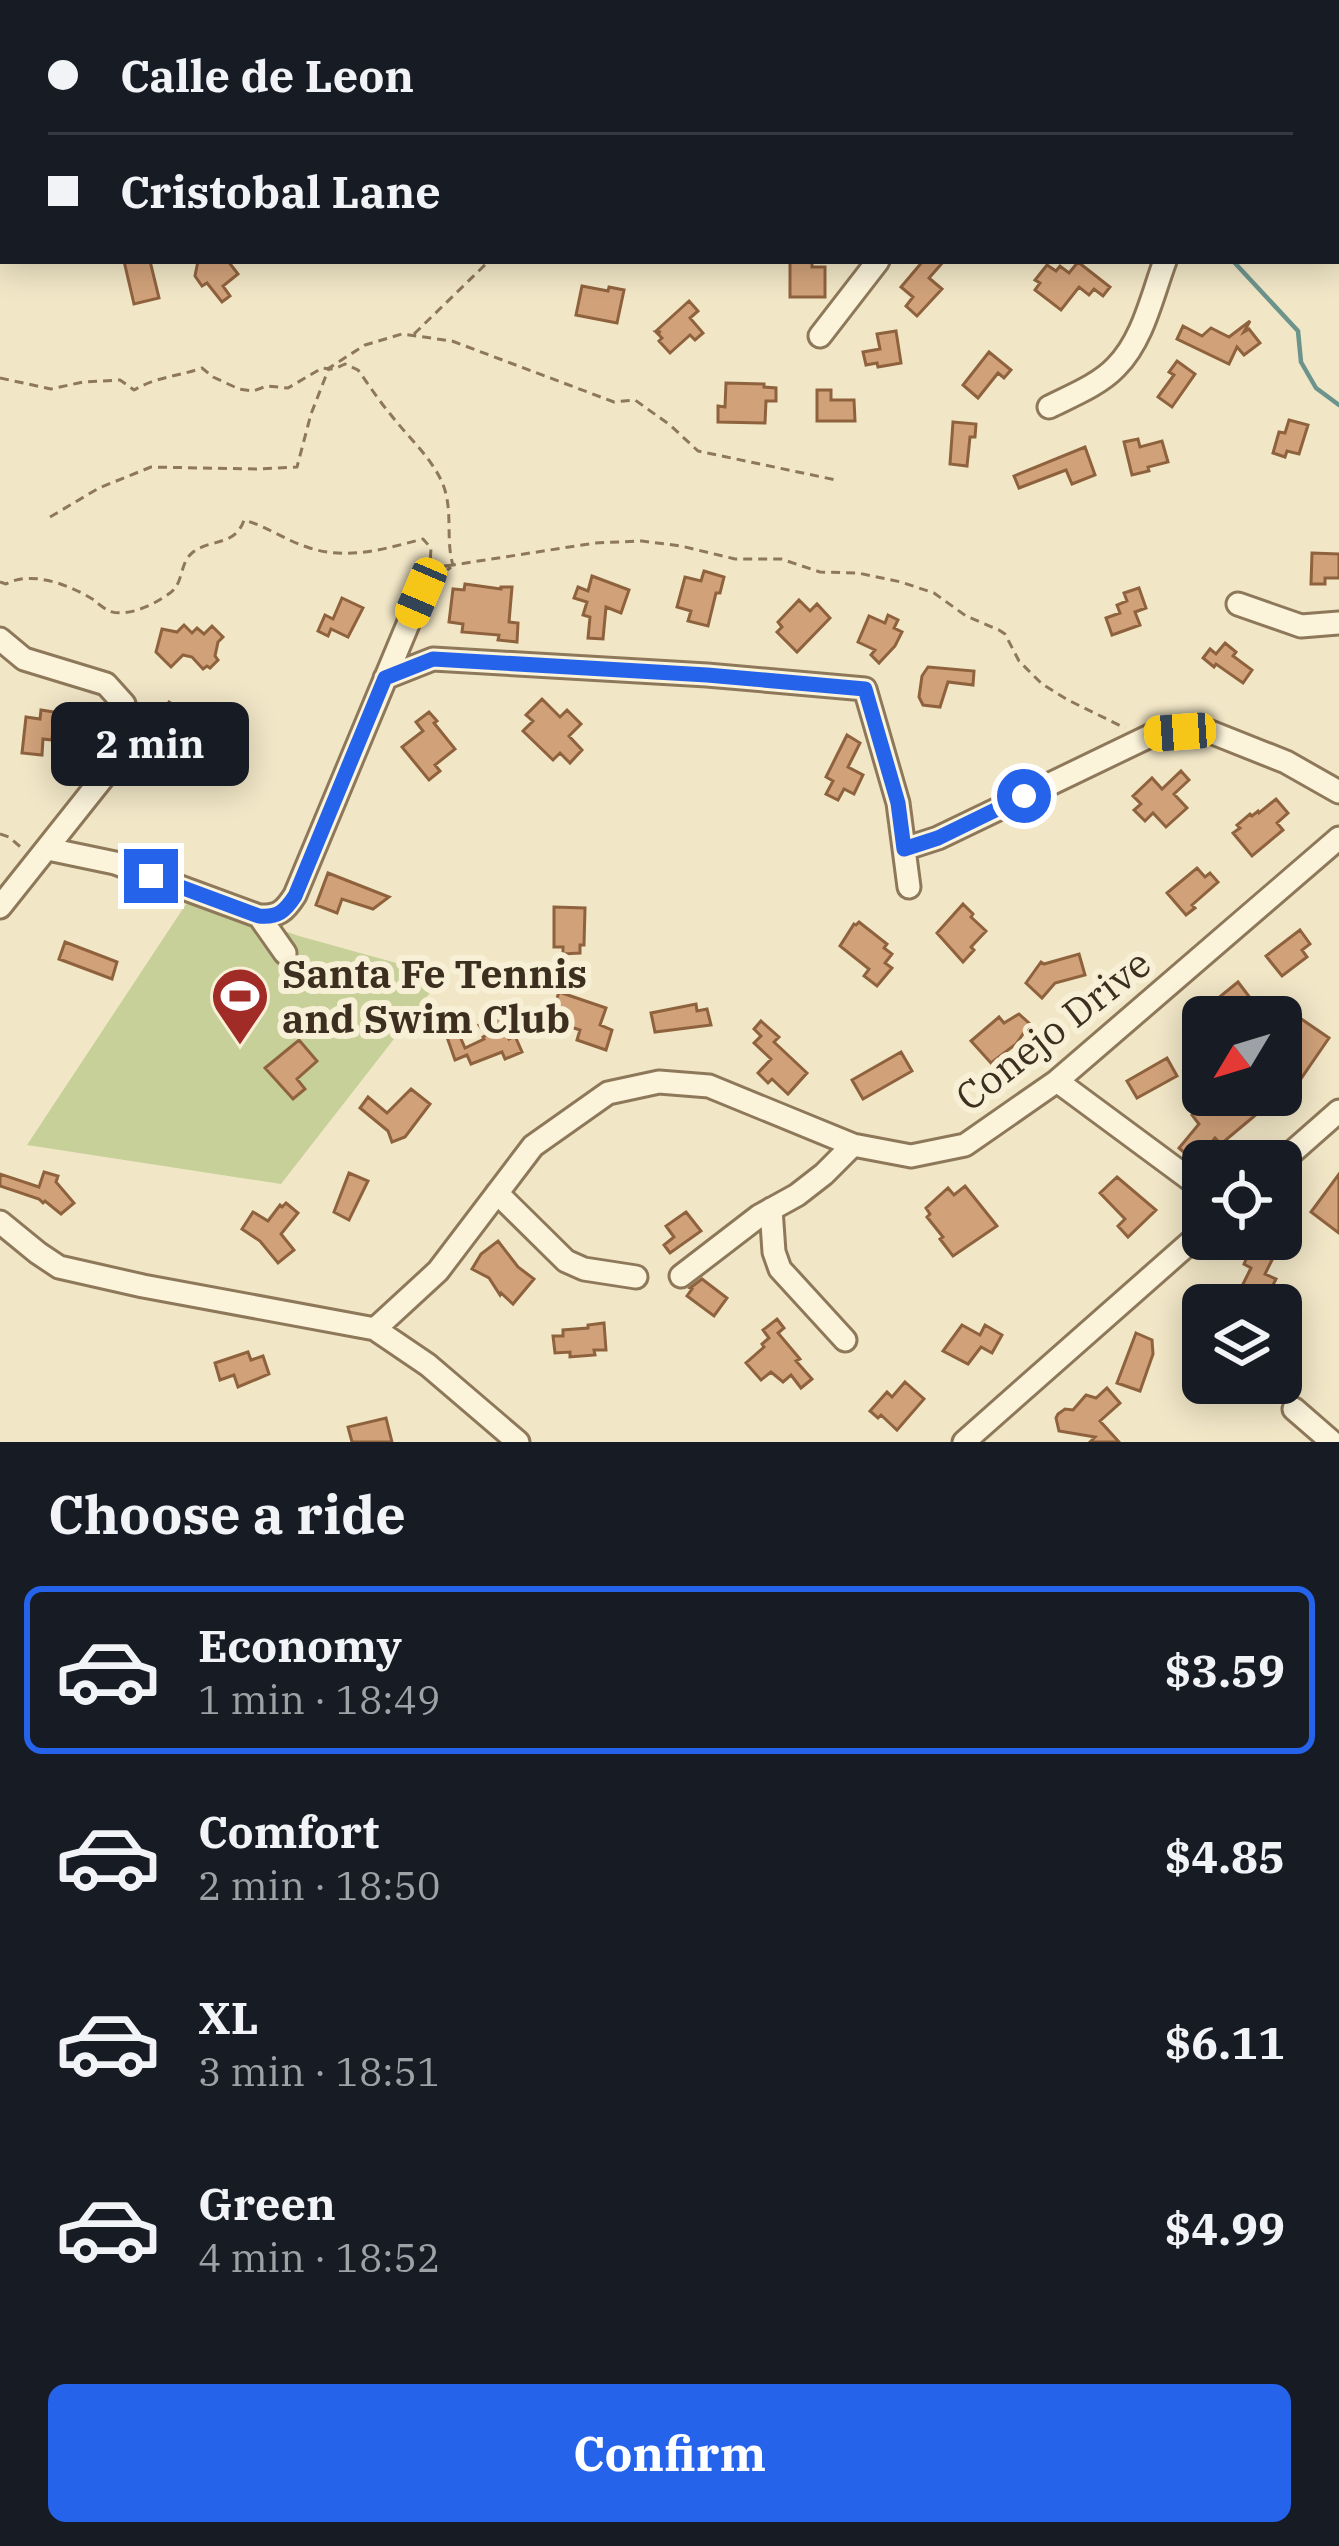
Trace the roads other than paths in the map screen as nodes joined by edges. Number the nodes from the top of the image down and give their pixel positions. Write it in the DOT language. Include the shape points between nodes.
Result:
graph roads {
  1 [pos="876,264"];
  2 [pos="1164,264"];
  3 [pos="820,336"];
  4 [pos="1048,407"];
  5 [pos="421,593"];
  6 [pos="1238,604"];
  7 [pos="1339,623"];
  8 [pos="0,639"];
  9 [pos="385,678"];
  10 [pos="1339,792"];
  11 [pos="1339,838"];
  12 [pos="48,849"];
  13 [pos="904,849"];
  14 [pos="909,886"];
  15 [pos="0,908"];
  16 [pos="259,916"];
  17 [pos="285,952"];
  18 [pos="1058,1081"];
  19 [pos="1339,1111"];
  20 [pos="853,1144"];
  21 [pos="1302,1144"];
  22 [pos="1182,1173"];
  23 [pos="497,1193"];
  24 [pos="771,1209"];
  25 [pos="0,1222"];
  26 [pos="1182,1250"];
  27 [pos="681,1276"];
  28 [pos="636,1277"];
  29 [pos="375,1329"];
  30 [pos="845,1340"];
  31 [pos="1294,1409"];
  32 [pos="518,1442"];
  33 [pos="964,1442"];
  34 [pos="1332,1442"];
  1 -- 3 [label="street"];
  2 -- 4 [label="street" via="1135,341 1115,368"];
  5 -- 9 [label="street"];
  6 -- 7 [label="street" via="1301,626"];
  8 -- 12 [label="street" via="24,659 106,683 124,704 113,764"];
  9 -- 13 [label="street" via="433,659 865,689"];
  9 -- 16 [label="street" via="295,896 278,915"];
  10 -- 13 [label="street" via="1208,731 1154,734"];
  11 -- 18 [label="street, Conejo Drive"];
  12 -- 15 [label="street"];
  12 -- 16 [label="street" via="115,863"];
  13 -- 14 [label="street"];
  16 -- 17 [label="street"];
  18 -- 20 [label="street, Conejo Drive" via="965,1145 911,1156"];
  18 -- 22 [label="street"];
  19 -- 21 [label="street"];
  20 -- 23 [label="street, Conejo Drive" via="710,1086 659,1082 608,1093 533,1146"];
  20 -- 24 [label="street"];
  23 -- 28 [label="street" via="566,1261"];
  23 -- 29 [label="street, Conejo Drive" via="438,1271"];
  24 -- 27 [label="street"];
  24 -- 30 [label="street" via="780,1269"];
  25 -- 29 [label="street" via="59,1267"];
  26 -- 33 [label="street"];
  29 -- 32 [label="street"];
  31 -- 34 [label="street"];
}
